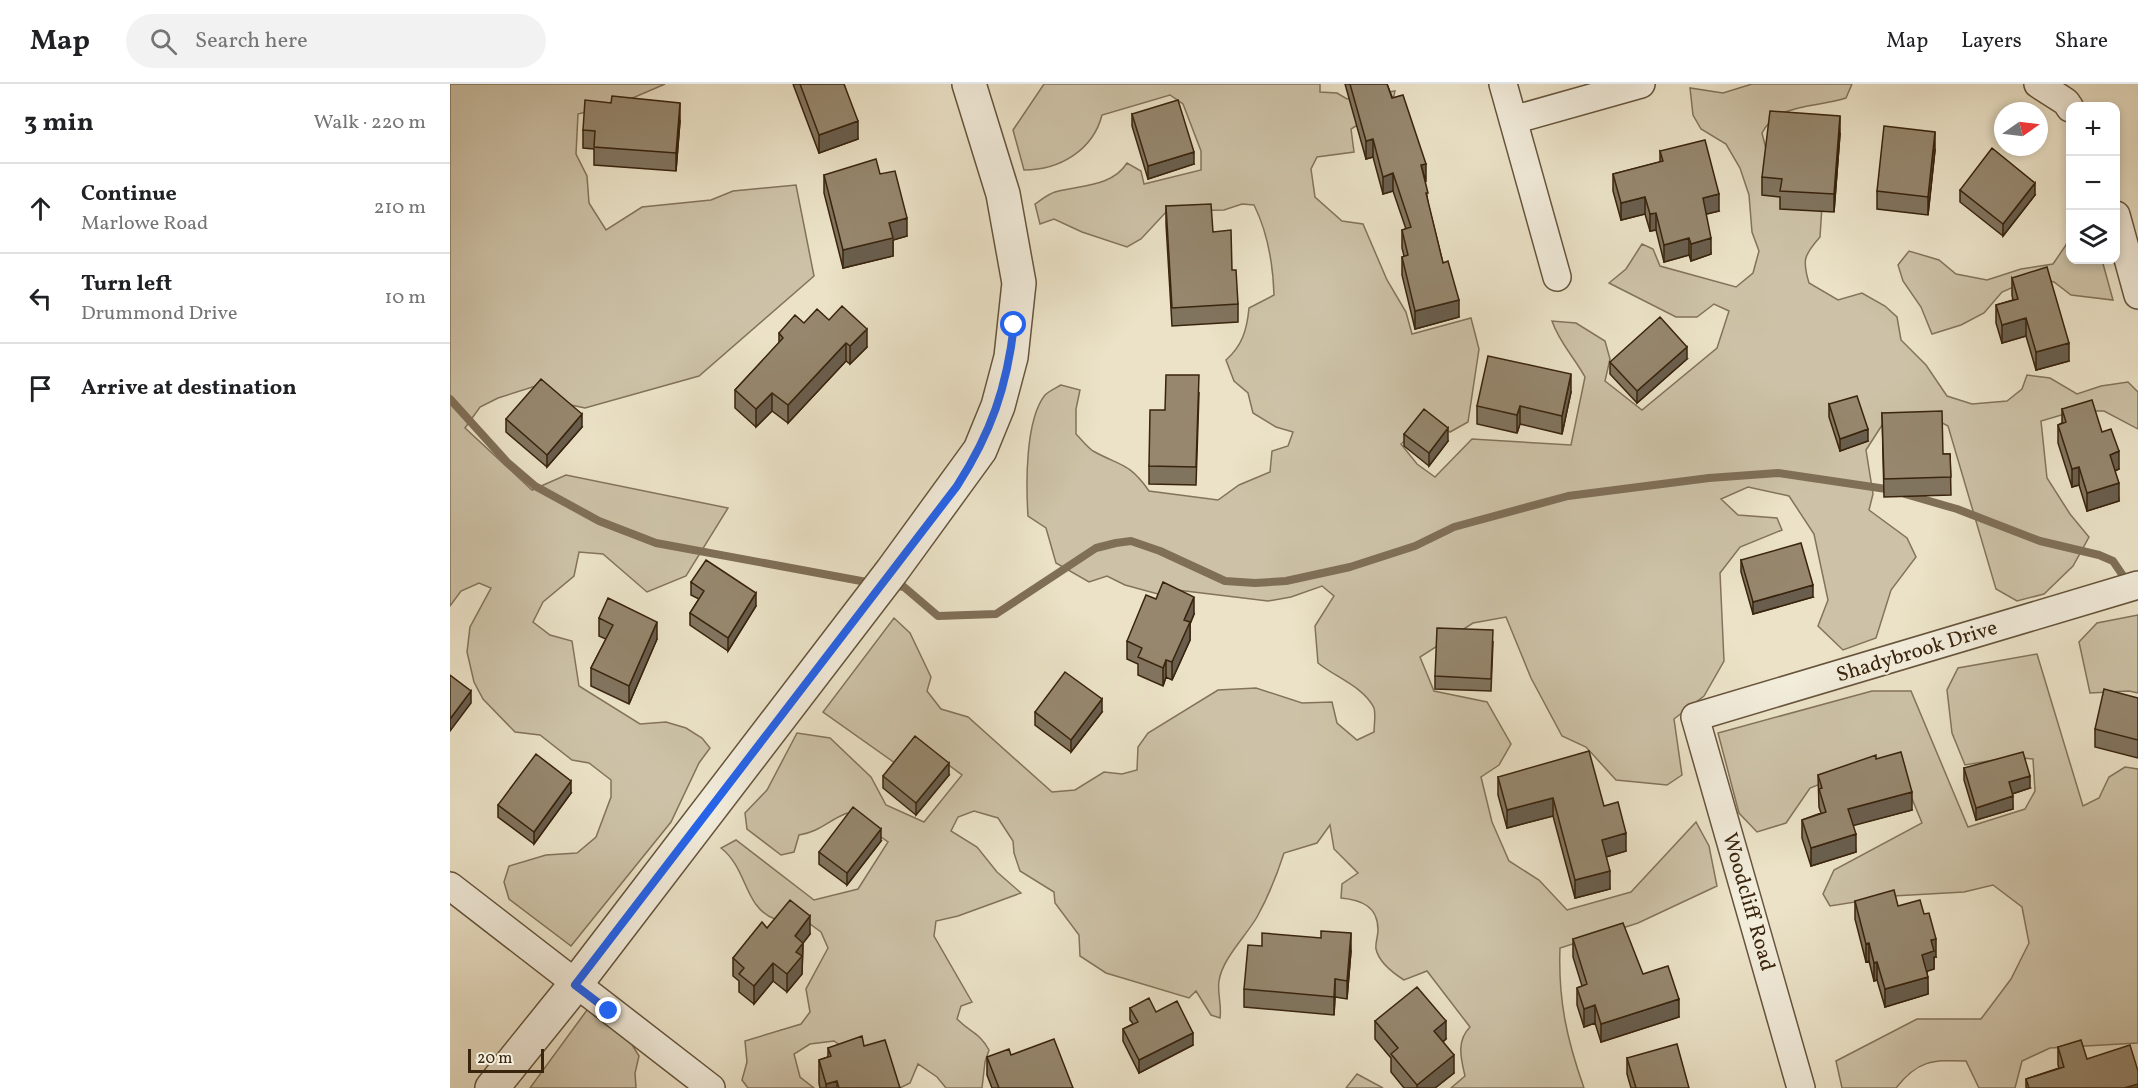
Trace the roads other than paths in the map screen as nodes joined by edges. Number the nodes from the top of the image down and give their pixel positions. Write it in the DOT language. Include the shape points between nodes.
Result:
graph roads {
  1 [pos="969,84"];
  2 [pos="1503,84"];
  3 [pos="1641,84"];
  4 [pos="2038,84"];
  5 [pos="2066,102"];
  6 [pos="1513,120"];
  7 [pos="2120,232"];
  8 [pos="1557,277"];
  9 [pos="2138,295"];
  10 [pos="2138,585"];
  11 [pos="1695,717"];
  12 [pos="450,886"];
  13 [pos="575,985"];
  14 [pos="492,1088"];
  15 [pos="711,1088"];
  16 [pos="1801,1088"];
  1 -- 13 [label="street" via="1003,194 1019,283 1011,357 998,406 980,450 957,486"];
  2 -- 6 [label="street"];
  3 -- 6 [label="street"];
  4 -- 5 [label="street"];
  6 -- 8 [label="street"];
  7 -- 9 [label="street"];
  10 -- 11 [label="street, Shadybrook Drive"];
  11 -- 16 [label="street, Woodcliff Road"];
  12 -- 13 [label="street"];
  13 -- 14 [label="street"];
  13 -- 15 [label="street"];
}
